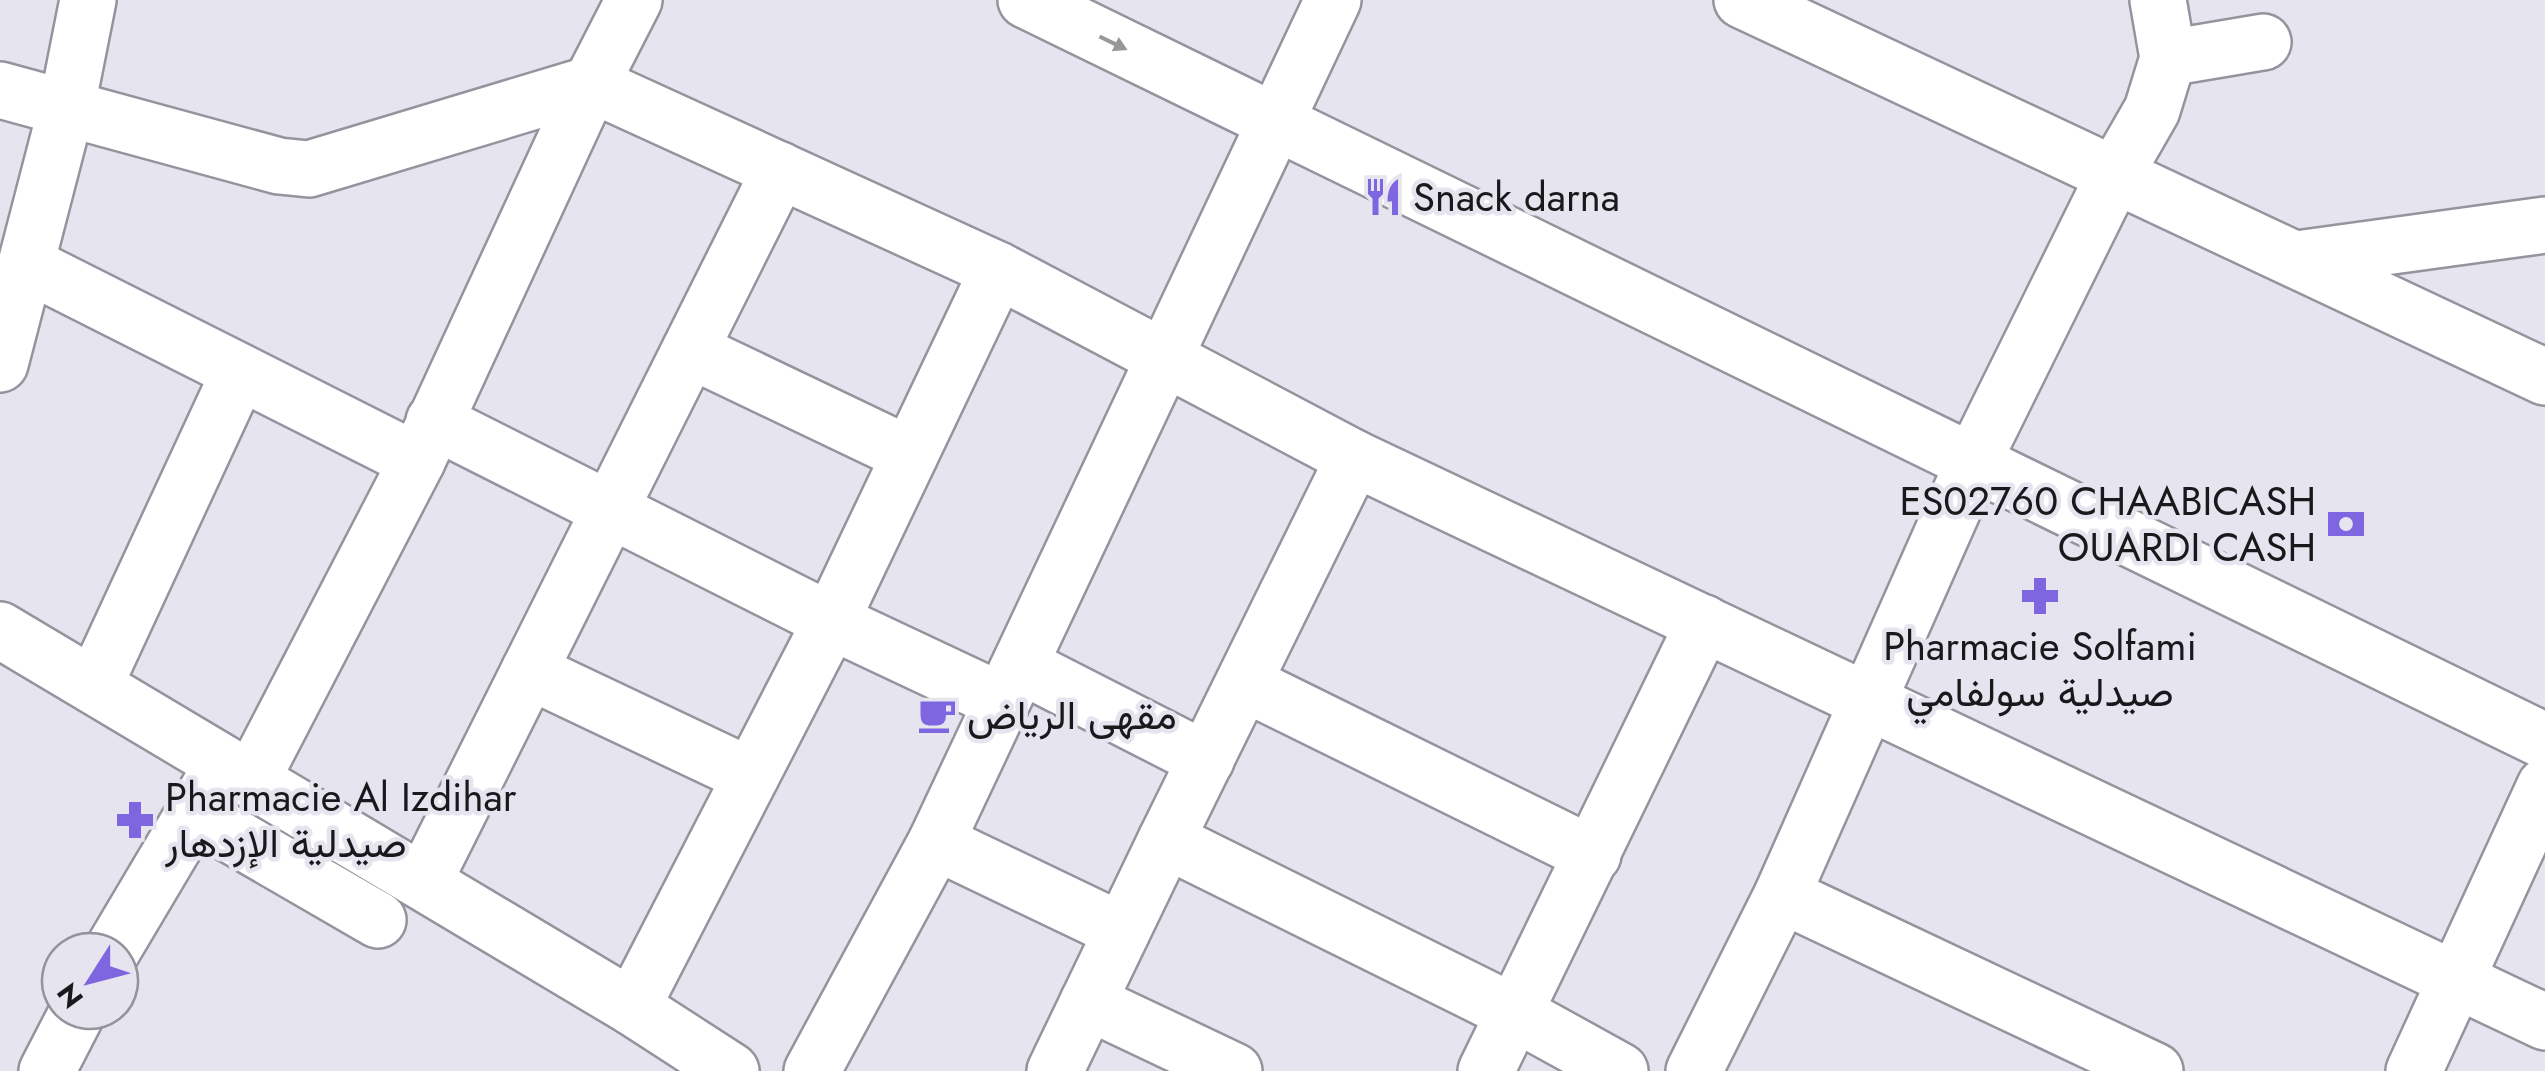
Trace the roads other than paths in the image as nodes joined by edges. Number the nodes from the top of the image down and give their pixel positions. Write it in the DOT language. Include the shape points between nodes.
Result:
graph roads {
  1 [pos="88,0"];
  2 [pos="634,0"];
  3 [pos="1026,0"];
  4 [pos="1110,0"];
  5 [pos="1333,0"];
  6 [pos="2158,0"];
  7 [pos="1764,4"];
  8 [pos="2263,42"];
  9 [pos="2168,58"];
  10 [pos="590,84"];
  11 [pos="0,90"];
  12 [pos="1281,104"];
  13 [pos="67,106"];
  14 [pos="780,170"];
  15 [pos="2114,176"];
  16 [pos="2545,225"];
  17 [pos="2297,259"];
  18 [pos="28,265"];
  19 [pos="998,270"];
  20 [pos="690,350"];
  21 [pos="1167,356"];
  22 [pos="0,364"];
  23 [pos="239,373"];
  24 [pos="2545,377"];
  25 [pos="426,441"];
  26 [pos="1979,450"];
  27 [pos="910,455"];
  28 [pos="1354,458"];
  29 [pos="610,508"];
  30 [pos="831,621"];
  31 [pos="1704,623"];
  32 [pos="0,630"];
  33 [pos="529,671"];
  34 [pos="1011,683"];
  35 [pos="1244,683"];
  36 [pos="95,684"];
  37 [pos="1870,699"];
  38 [pos="2545,708"];
  39 [pos="2545,741"];
  40 [pos="1206,760"];
  41 [pos="238,772"];
  42 [pos="751,776"];
  43 [pos="2545,786"];
  44 [pos="195,814"];
  45 [pos="1166,840"];
  46 [pos="936,842"];
  47 [pos="1593,855"];
  48 [pos="424,882"];
  49 [pos="1782,895"];
  50 [pos="378,920"];
  51 [pos="1122,930"];
  52 [pos="124,931"];
  53 [pos="2457,979"];
  54 [pos="1088,1002"];
  55 [pos="632,1007"];
  56 [pos="1515,1013"];
  57 [pos="2545,1022"];
  58 [pos="68,1031"];
  59 [pos="2061,1052"];
  60 [pos="47,1071"];
  61 [pos="731,1071"];
  62 [pos="812,1071"];
  63 [pos="1055,1071"];
  64 [pos="1234,1071"];
  65 [pos="1486,1071"];
  66 [pos="1620,1071"];
  67 [pos="1694,1071"];
  68 [pos="2155,1071"];
  69 [pos="2414,1071"];
  1 -- 13 [label="street"];
  2 -- 10 [label="street"];
  3 -- 12 [label="street, one-way"];
  4 -- 12 [label="street"];
  5 -- 12 [label="street"];
  6 -- 9 [label="street"];
  7 -- 15 [label="street"];
  8 -- 9 [label="street"];
  9 -- 15 [label="street" via="2152,110"];
  10 -- 13 [label="street" via="308,170"];
  10 -- 14 [label="street"];
  10 -- 25 [label="street"];
  11 -- 13 [label="street"];
  12 -- 21 [label="street"];
  12 -- 26 [label="street"];
  13 -- 18 [label="street"];
  14 -- 19 [label="street"];
  14 -- 20 [label="street"];
  15 -- 17 [label="street"];
  15 -- 26 [label="street"];
  16 -- 17 [label="street"];
  17 -- 24 [label="street"];
  18 -- 22 [label="street"];
  18 -- 23 [label="street"];
  19 -- 21 [label="street"];
  19 -- 27 [label="street"];
  20 -- 27 [label="street"];
  20 -- 29 [label="street"];
  21 -- 28 [label="street"];
  21 -- 34 [label="street"];
  23 -- 25 [label="street"];
  23 -- 36 [label="street"];
  25 -- 29 [label="street"];
  25 -- 41 [label="street"];
  26 -- 37 [label="street"];
  26 -- 38 [label="street"];
  26 -- 39 [label="street"];
  27 -- 30 [label="street"];
  28 -- 31 [label="street"];
  28 -- 35 [label="street"];
  29 -- 30 [label="street"];
  29 -- 33 [label="street"];
  30 -- 34 [label="street"];
  30 -- 42 [label="street"];
  31 -- 37 [label="street"];
  31 -- 47 [label="street"];
  32 -- 36 [label="street"];
  33 -- 42 [label="street"];
  33 -- 48 [label="street"];
  34 -- 40 [label="street"];
  34 -- 46 [label="street"];
  35 -- 40 [label="street"];
  35 -- 47 [label="street"];
  36 -- 41 [label="street"];
  37 -- 49 [label="street"];
  37 -- 53 [label="street"];
  40 -- 45 [label="street"];
  41 -- 44 [label="street"];
  41 -- 48 [label="street"];
  42 -- 55 [label="street"];
  43 -- 53 [label="street"];
  44 -- 50 [label="street"];
  44 -- 52 [label="street"];
  45 -- 51 [label="street"];
  45 -- 56 [label="street"];
  46 -- 51 [label="street"];
  46 -- 62 [label="street"];
  47 -- 56 [label="street"];
  48 -- 55 [label="street"];
  49 -- 59 [label="street"];
  49 -- 67 [label="street"];
  51 -- 54 [label="street"];
  53 -- 57 [label="street"];
  53 -- 69 [label="street"];
  54 -- 63 [label="street"];
  54 -- 64 [label="street"];
  55 -- 61 [label="street"];
  56 -- 65 [label="street"];
  56 -- 66 [label="street"];
  58 -- 60 [label="street"];
  59 -- 68 [label="street"];
}
